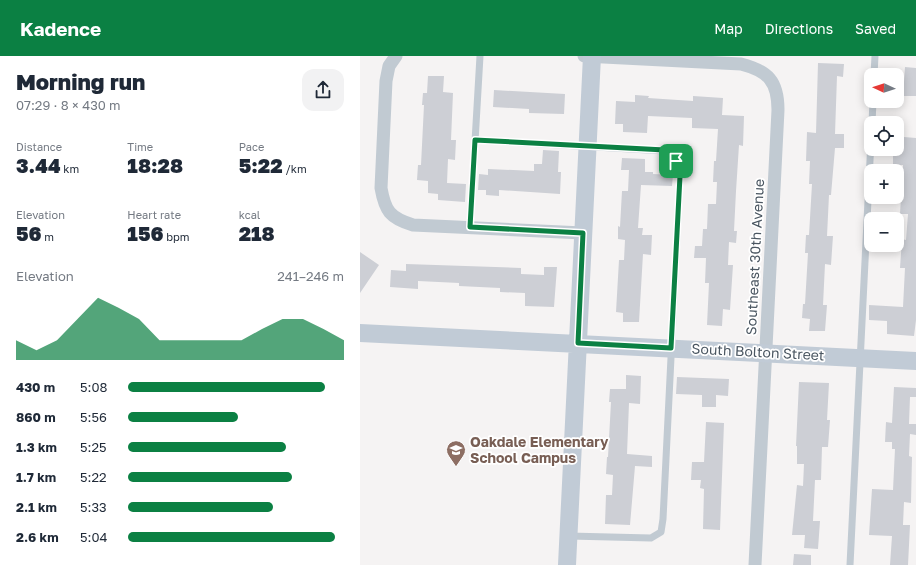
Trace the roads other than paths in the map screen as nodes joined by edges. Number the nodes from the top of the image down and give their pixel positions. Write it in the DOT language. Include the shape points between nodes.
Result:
graph roads {
  1 [pos="396,56"];
  2 [pos="480,56"];
  3 [pos="584,56"];
  4 [pos="592,56"];
  5 [pos="875,56"];
  6 [pos="874,68"];
  7 [pos="475,140"];
  8 [pos="588,145"];
  9 [pos="870,156"];
  10 [pos="470,227"];
  11 [pos="583,233"];
  12 [pos="360,332"];
  13 [pos="578,343"];
  14 [pos="671,348"];
  15 [pos="766,353"];
  16 [pos="861,358"];
  17 [pos="916,361"];
  18 [pos="568,536"];
  19 [pos="567,565"];
  20 [pos="755,565"];
  21 [pos="850,565"];
  1 -- 10 [label="street" via="389,66 386,81 381,188 384,204 390,214 400,221 414,225"];
  2 -- 7 [label="lane"];
  3 -- 4 [label="street"];
  4 -- 8 [label="street"];
  4 -- 15 [label="street, Southeast 30th Avenue" via="741,64 766,73 771,80 778,105"];
  5 -- 6 [label="lane"];
  7 -- 8 [label="lane"];
  7 -- 10 [label="lane"];
  8 -- 11 [label="street"];
  8 -- 14 [label="lane" via="665,150 676,161 680,176"];
  9 -- 16 [label="lane"];
  10 -- 11 [label="street"];
  11 -- 13 [label="street"];
  12 -- 13 [label="street, South Bolton Street"];
  13 -- 14 [label="street, South Bolton Street"];
  13 -- 18 [label="street"];
  14 -- 15 [label="street, South Bolton Street"];
  14 -- 18 [label="lane" via="664,519 661,532 651,538"];
  15 -- 16 [label="street, South Bolton Street"];
  15 -- 20 [label="street, Southeast 30th Avenue"];
  16 -- 17 [label="street, South Bolton Street"];
  16 -- 21 [label="lane"];
  18 -- 19 [label="street"];
}
